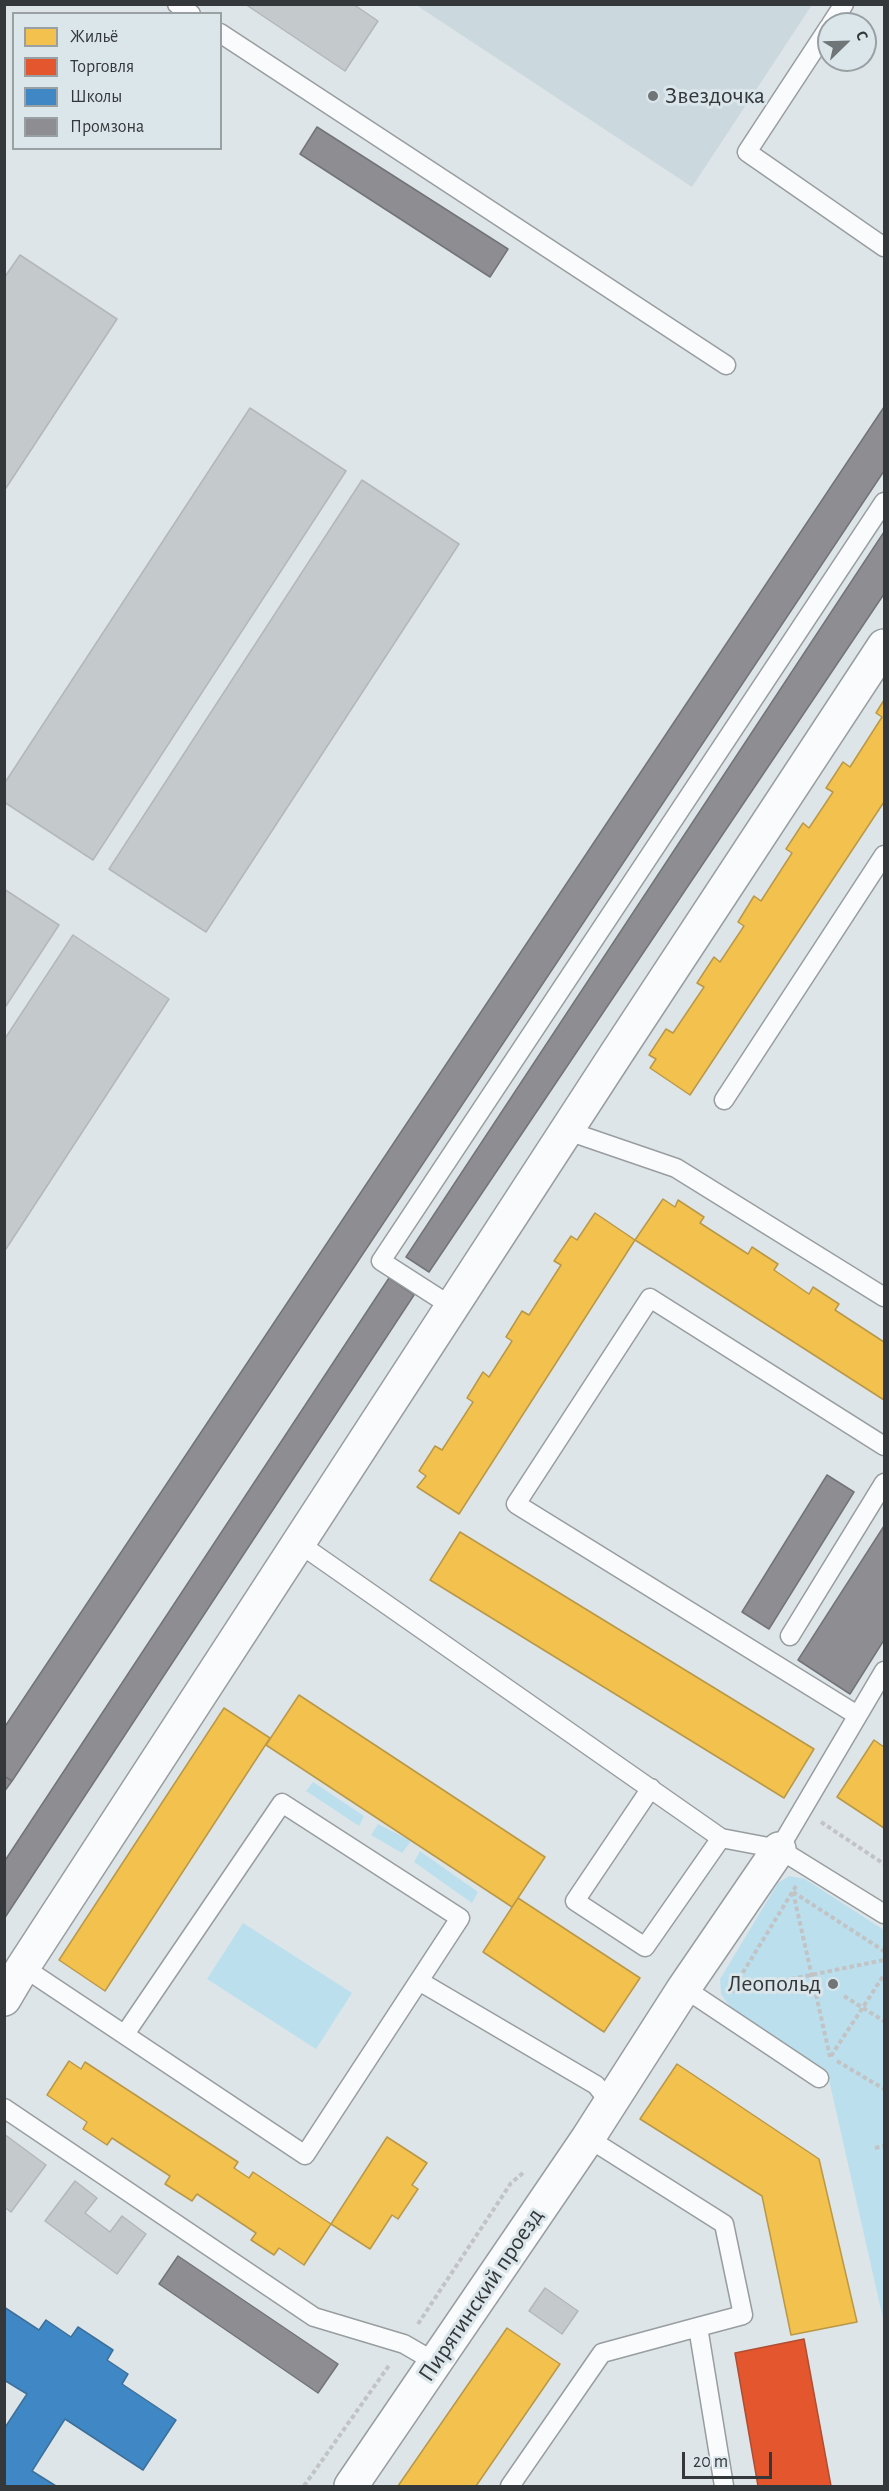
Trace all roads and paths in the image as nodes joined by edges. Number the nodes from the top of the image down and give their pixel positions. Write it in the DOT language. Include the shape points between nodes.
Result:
graph roads {
  1 [pos="222,34"];
  2 [pos="817,45"];
  3 [pos="885,247"];
  4 [pos="726,365"];
  5 [pos="885,502"];
  6 [pos="885,646"];
  7 [pos="885,855"];
  8 [pos="724,1100"];
  9 [pos="565,1130"];
  10 [pos="885,1297"];
  11 [pos="452,1306"];
  12 [pos="885,1446"];
  13 [pos="885,1483"];
  14 [pos="297,1542"];
  15 [pos="790,1636"];
  16 [pos="885,1671"];
  17 [pos="878,1696"];
  18 [pos="857,1715"];
  19 [pos="651,1788"];
  20 [pos="815,1819"];
  21 [pos="721,1838"];
  22 [pos="779,1849"];
  23 [pos="885,1864"];
  24 [pos="808,1866"];
  25 [pos="792,1892"];
  26 [pos="885,1914"];
  27 [pos="885,1951"];
  28 [pos="885,1960"];
  29 [pos="23,1966"];
  30 [pos="812,1975"];
  31 [pos="885,1975"];
  32 [pos="419,1981"];
  33 [pos="684,1988"];
  34 [pos="731,1992"];
  35 [pos="844,1996"];
  36 [pos="4,1999"];
  37 [pos="863,2007"];
  38 [pos="718,2010"];
  39 [pos="885,2021"];
  40 [pos="125,2034"];
  41 [pos="819,2078"];
  42 [pos="611,2104"];
  43 [pos="4,2108"];
  44 [pos="588,2138"];
  45 [pos="885,2146"];
  46 [pos="875,2148"];
  47 [pos="698,2327"];
  48 [pos="435,2362"];
  49 [pos="351,2487"];
  50 [pos="510,2487"];
  51 [pos="724,2487"];
  1 -- 4 [label="lane"];
  2 -- 3 [label="lane" via="747,152"];
  5 -- 11 [label="lane" via="381,1261"];
  6 -- 9 [label="street"];
  7 -- 8 [label="lane"];
  9 -- 10 [label="lane" via="676,1168"];
  9 -- 11 [label="street"];
  11 -- 14 [label="street"];
  12 -- 18 [label="lane" via="650,1298 516,1504"];
  13 -- 15 [label="lane"];
  14 -- 19 [label="lane"];
  14 -- 29 [label="street"];
  16 -- 17 [label="lane"];
  17 -- 18 [label="lane"];
  18 -- 22 [label="lane"];
  19 -- 21 [label="lane"];
  19 -- 21 [label="lane" via="575,1901 645,1947"];
  20 -- 23 [label="path"];
  21 -- 22 [label="lane"];
  22 -- 24 [label="lane"];
  22 -- 33 [label="street, Пирятинский проезд"];
  24 -- 25 [label="path"];
  24 -- 26 [label="lane"];
  25 -- 27 [label="path"];
  25 -- 30 [label="path"];
  25 -- 34 [label="path"];
  28 -- 30 [label="path"];
  29 -- 36 [label="street"];
  29 -- 40 [label="lane"];
  30 -- 34 [label="path"];
  30 -- 37 [label="path" via="830,2057"];
  31 -- 37 [label="path"];
  32 -- 40 [label="lane" via="305,2155"];
  32 -- 40 [label="lane" via="460,1918 282,1803"];
  32 -- 42 [label="lane" via="596,2085"];
  33 -- 38 [label="lane"];
  33 -- 42 [label="street, Пирятинский проезд"];
  34 -- 38 [label="path"];
  35 -- 37 [label="path"];
  37 -- 39 [label="path"];
  38 -- 41 [label="lane"];
  42 -- 44 [label="street, Пирятинский проезд"];
  43 -- 48 [label="lane" via="314,2317 404,2344"];
  44 -- 47 [label="lane" via="724,2224 743,2315"];
  44 -- 48 [label="street, Пирятинский проезд"];
  45 -- 46 [label="path"];
  47 -- 50 [label="lane" via="602,2353"];
  47 -- 51 [label="lane"];
  48 -- 49 [label="street, Пирятинский проезд"];
}
